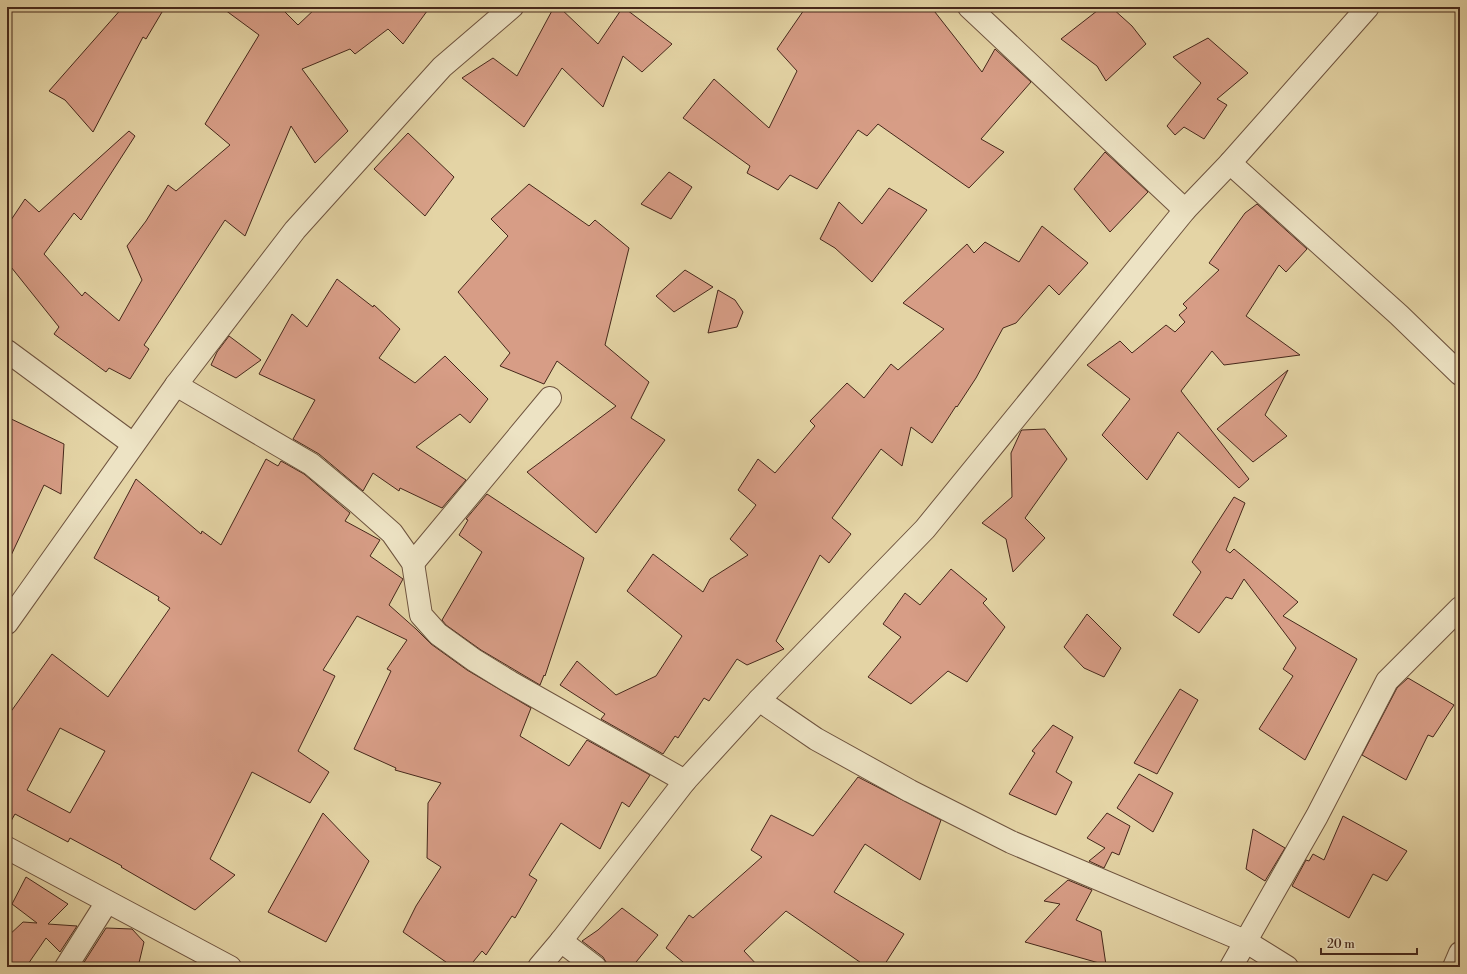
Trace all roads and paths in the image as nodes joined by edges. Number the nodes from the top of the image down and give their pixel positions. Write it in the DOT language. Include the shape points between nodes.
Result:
graph roads {
  1 [pos="512,7"];
  2 [pos="969,7"];
  3 [pos="1368,7"];
  4 [pos="1230,163"];
  5 [pos="1185,210"];
  6 [pos="7,351"];
  7 [pos="1460,374"];
  8 [pos="176,385"];
  9 [pos="550,398"];
  10 [pos="133,444"];
  11 [pos="413,563"];
  12 [pos="1460,608"];
  13 [pos="7,623"];
  14 [pos="759,700"];
  15 [pos="685,781"];
  16 [pos="7,848"];
  17 [pos="107,902"];
  18 [pos="561,941"];
  19 [pos="1245,941"];
  20 [pos="1460,953"];
  21 [pos="66,967"];
  22 [pos="230,967"];
  23 [pos="539,967"];
  24 [pos="595,967"];
  25 [pos="1231,967"];
  26 [pos="1287,967"];
  27 [pos="1454,967"];
  1 -- 8 [label="street" via="442,67 295,230"];
  2 -- 5 [label="street"];
  3 -- 4 [label="street"];
  4 -- 5 [label="street"];
  4 -- 7 [label="street" via="1399,315"];
  5 -- 14 [label="street" via="925,529"];
  6 -- 10 [label="street"];
  8 -- 10 [label="street"];
  8 -- 11 [label="street" via="311,464 392,533"];
  9 -- 11 [label="street"];
  10 -- 13 [label="street"];
  11 -- 15 [label="street" via="421,614 438,634 504,678"];
  12 -- 19 [label="street" via="1387,681 1317,816"];
  14 -- 15 [label="street"];
  14 -- 19 [label="street" via="816,739 910,791 1011,842"];
  15 -- 18 [label="street"];
  16 -- 17 [label="street"];
  17 -- 21 [label="street"];
  17 -- 22 [label="street"];
  18 -- 23 [label="street"];
  18 -- 24 [label="street"];
  19 -- 25 [label="street"];
  19 -- 26 [label="street"];
  20 -- 27 [label="street"];
}
